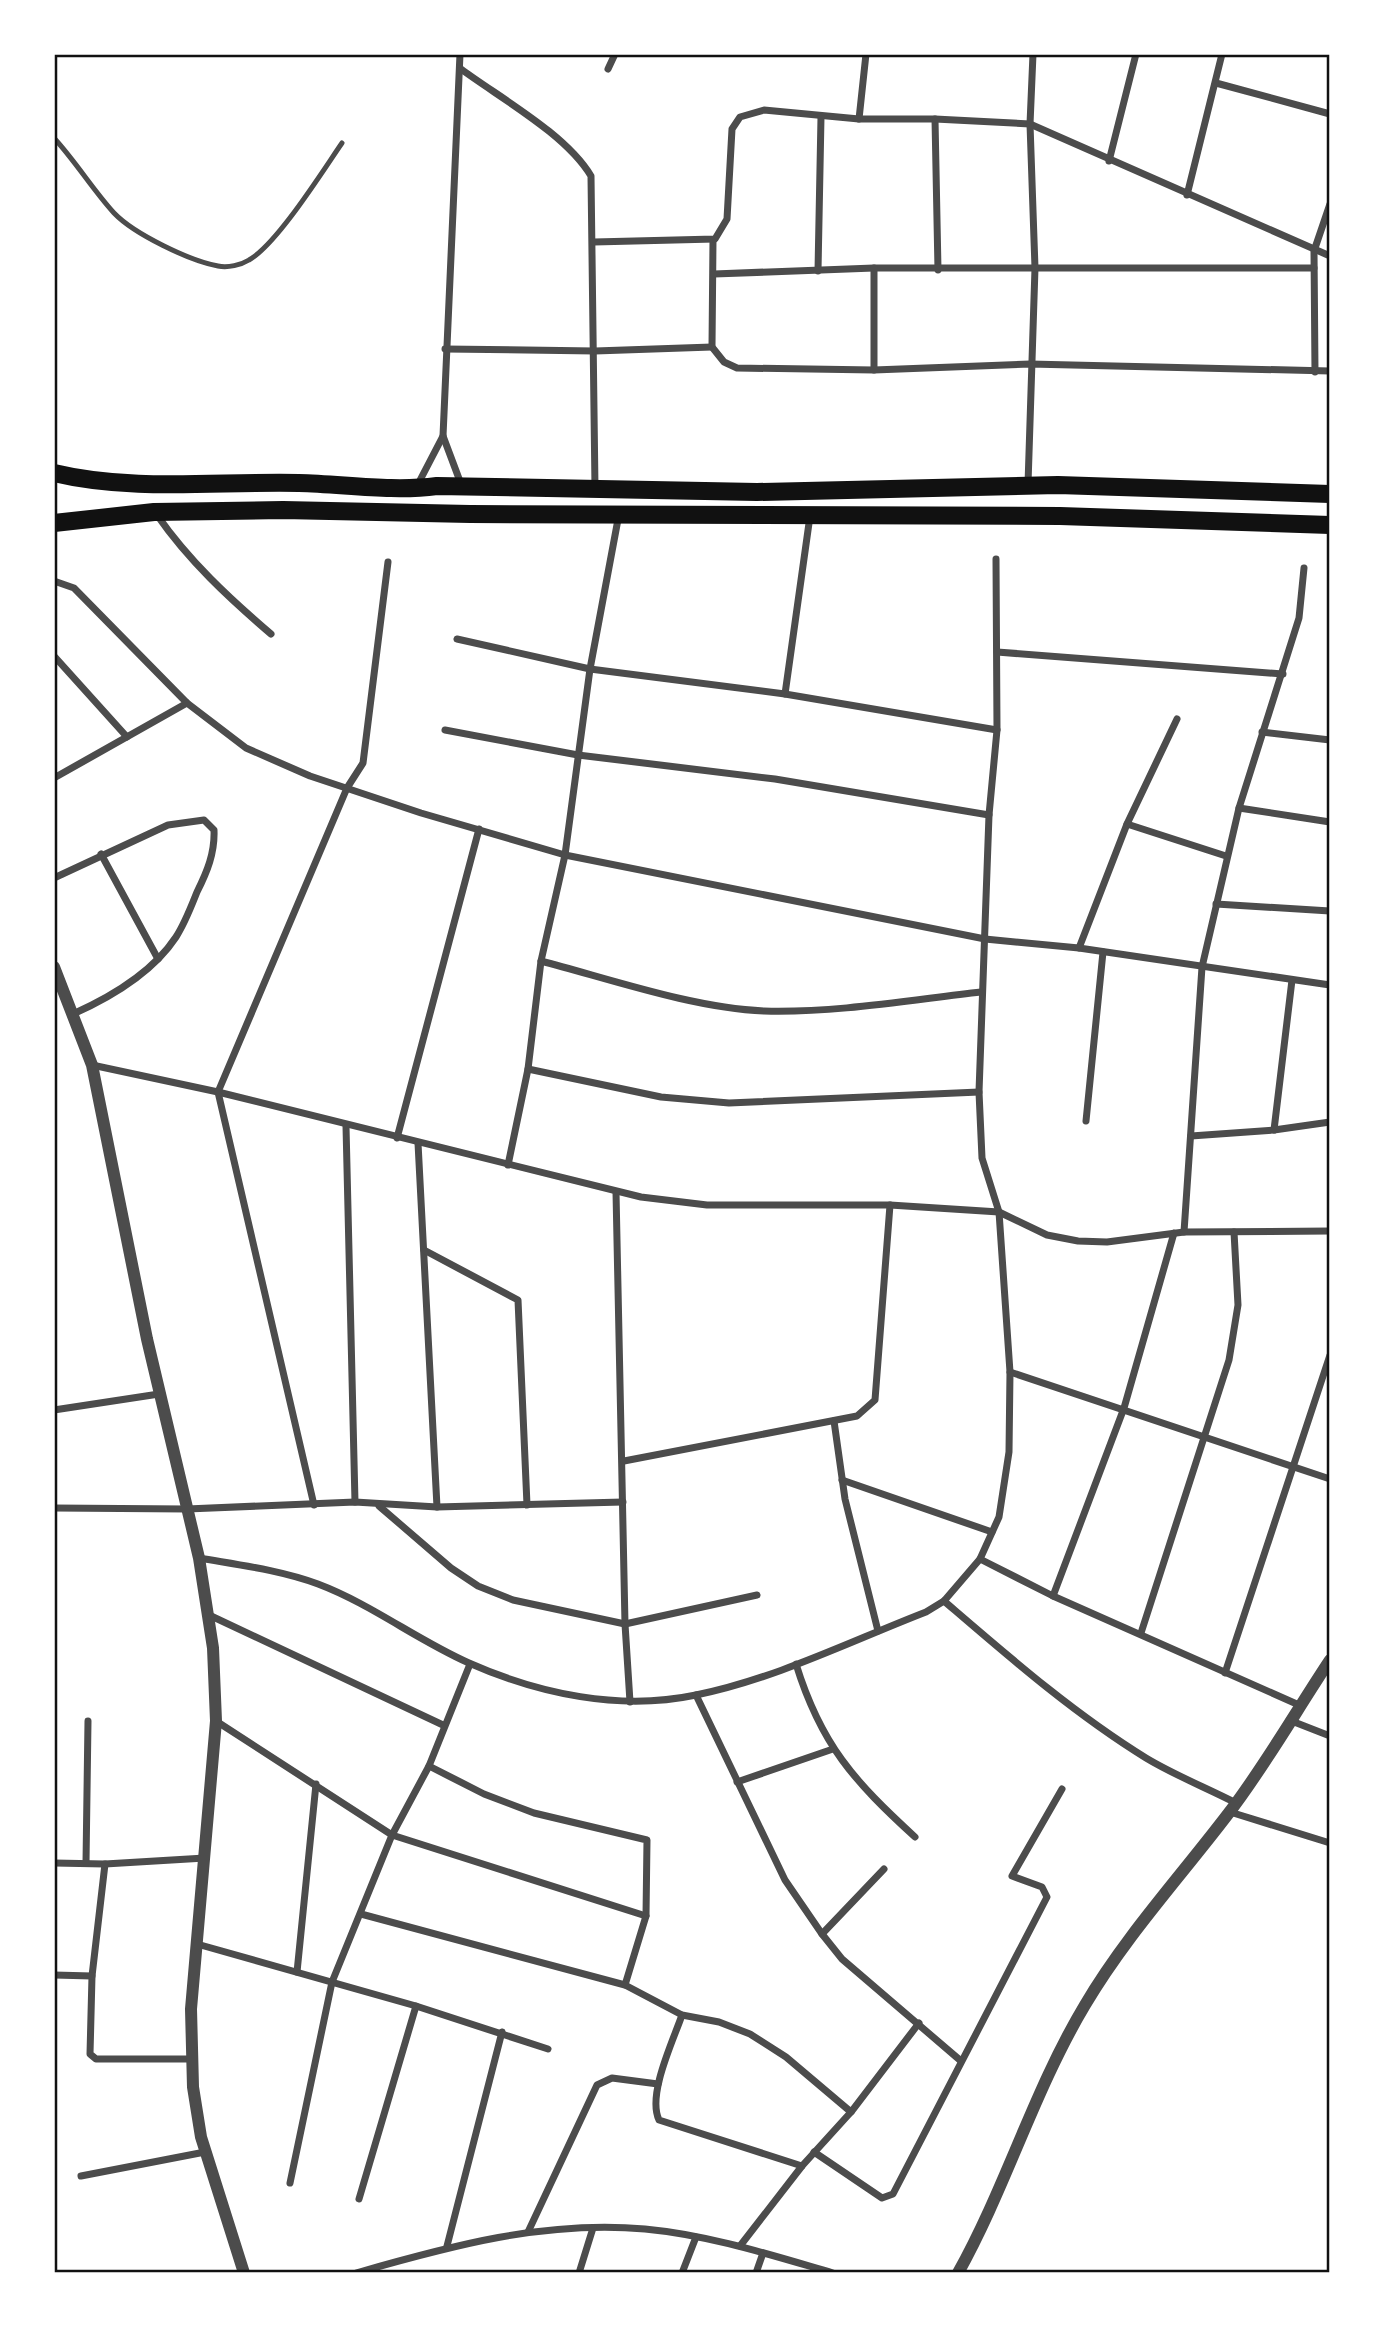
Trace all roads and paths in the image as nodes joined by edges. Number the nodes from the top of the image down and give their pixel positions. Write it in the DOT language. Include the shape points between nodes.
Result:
graph roads {
  1 [pos="460,54"];
  2 [pos="615,54"];
  3 [pos="866,54"];
  4 [pos="1032,54"];
  5 [pos="1136,54"];
  6 [pos="1222,54"];
  7 [pos="461,69"];
  8 [pos="608,69"];
  9 [pos="1216,83"];
  10 [pos="1330,114"];
  11 [pos="821,117"];
  12 [pos="935,119"];
  13 [pos="859,120"];
  14 [pos="1030,124"];
  15 [pos="54,138"];
  16 [pos="342,143"];
  17 [pos="1109,161"];
  18 [pos="1187,195"];
  19 [pos="1330,204"];
  20 [pos="713,240"];
  21 [pos="594,242"];
  22 [pos="1314,251"];
  23 [pos="1330,256"];
  24 [pos="874,268"];
  25 [pos="1035,268"];
  26 [pos="1314,268"];
  27 [pos="938,270"];
  28 [pos="818,271"];
  29 [pos="714,274"];
  30 [pos="712,346"];
  31 [pos="445,349"];
  32 [pos="595,352"];
  33 [pos="1030,365"];
  34 [pos="874,370"];
  35 [pos="1330,371"];
  36 [pos="1315,372"];
  37 [pos="443,436"];
  38 [pos="54,473"];
  39 [pos="461,486"];
  40 [pos="1028,486"];
  41 [pos="596,488"];
  42 [pos="416,489"];
  43 [pos="1330,494"];
  44 [pos="154,512"];
  45 [pos="619,514"];
  46 [pos="810,516"];
  47 [pos="54,523"];
  48 [pos="1330,525"];
  49 [pos="996,559"];
  50 [pos="388,562"];
  51 [pos="1304,568"];
  52 [pos="54,581"];
  53 [pos="271,634"];
  54 [pos="457,639"];
  55 [pos="997,652"];
  56 [pos="54,656"];
  57 [pos="590,669"];
  58 [pos="1283,674"];
  59 [pos="785,694"];
  60 [pos="187,703"];
  61 [pos="1177,719"];
  62 [pos="445,730"];
  63 [pos="998,730"];
  64 [pos="1262,732"];
  65 [pos="127,737"];
  66 [pos="1330,740"];
  67 [pos="578,755"];
  68 [pos="54,778"];
  69 [pos="347,788"];
  70 [pos="1239,808"];
  71 [pos="989,815"];
  72 [pos="1330,822"];
  73 [pos="1127,824"];
  74 [pos="479,830"];
  75 [pos="101,854"];
  76 [pos="565,855"];
  77 [pos="1226,856"];
  78 [pos="54,878"];
  79 [pos="1216,904"];
  80 [pos="1330,911"];
  81 [pos="985,939"];
  82 [pos="1079,948"];
  83 [pos="1103,952"];
  84 [pos="158,959"];
  85 [pos="541,961"];
  86 [pos="54,967"];
  87 [pos="1202,967"];
  88 [pos="1292,980"];
  89 [pos="1330,985"];
  90 [pos="981,992"];
  91 [pos="73,1014"];
  92 [pos="92,1065"];
  93 [pos="528,1069"];
  94 [pos="218,1091"];
  95 [pos="979,1092"];
  96 [pos="1086,1121"];
  97 [pos="1330,1122"];
  98 [pos="346,1126"];
  99 [pos="1275,1130"];
  100 [pos="1191,1136"];
  101 [pos="397,1138"];
  102 [pos="418,1143"];
  103 [pos="508,1165"];
  104 [pos="616,1192"];
  105 [pos="891,1205"];
  106 [pos="999,1212"];
  107 [pos="1330,1231"];
  108 [pos="1184,1232"];
  109 [pos="1234,1232"];
  110 [pos="1174,1233"];
  111 [pos="424,1250"];
  112 [pos="1330,1355"];
  113 [pos="1010,1372"];
  114 [pos="159,1394"];
  115 [pos="1124,1408"];
  116 [pos="54,1410"];
  117 [pos="834,1420"];
  118 [pos="1205,1435"];
  119 [pos="624,1461"];
  120 [pos="1295,1467"];
  121 [pos="1330,1479"];
  122 [pos="842,1480"];
  123 [pos="355,1502"];
  124 [pos="623,1502"];
  125 [pos="314,1505"];
  126 [pos="379,1505"];
  127 [pos="527,1505"];
  128 [pos="437,1507"];
  129 [pos="54,1508"];
  130 [pos="187,1509"];
  131 [pos="992,1532"];
  132 [pos="199,1558"];
  133 [pos="980,1559"];
  134 [pos="757,1595"];
  135 [pos="1053,1596"];
  136 [pos="944,1601"];
  137 [pos="209,1615"];
  138 [pos="625,1623"];
  139 [pos="878,1630"];
  140 [pos="1141,1633"];
  141 [pos="1330,1660"];
  142 [pos="470,1664"];
  143 [pos="796,1664"];
  144 [pos="1225,1673"];
  145 [pos="696,1695"];
  146 [pos="630,1702"];
  147 [pos="1299,1705"];
  148 [pos="1289,1720"];
  149 [pos="88,1721"];
  150 [pos="216,1721"];
  151 [pos="443,1725"];
  152 [pos="1330,1736"];
  153 [pos="833,1749"];
  154 [pos="429,1766"];
  155 [pos="737,1782"];
  156 [pos="316,1784"];
  157 [pos="1062,1789"];
  158 [pos="1233,1807"];
  159 [pos="392,1835"];
  160 [pos="915,1837"];
  161 [pos="1330,1843"];
  162 [pos="205,1858"];
  163 [pos="54,1863"];
  164 [pos="86,1863"];
  165 [pos="105,1864"];
  166 [pos="884,1868"];
  167 [pos="361,1914"];
  168 [pos="646,1916"];
  169 [pos="822,1934"];
  170 [pos="197,1944"];
  171 [pos="297,1972"];
  172 [pos="54,1975"];
  173 [pos="92,1976"];
  174 [pos="332,1982"];
  175 [pos="625,1985"];
  176 [pos="416,2006"];
  177 [pos="682,2015"];
  178 [pos="919,2023"];
  179 [pos="502,2032"];
  180 [pos="548,2049"];
  181 [pos="193,2059"];
  182 [pos="961,2061"];
  183 [pos="658,2084"];
  184 [pos="851,2112"];
  185 [pos="205,2152"];
  186 [pos="814,2152"];
  187 [pos="802,2166"];
  188 [pos="81,2176"];
  189 [pos="290,2183"];
  190 [pos="359,2199"];
  191 [pos="593,2228"];
  192 [pos="528,2232"];
  193 [pos="696,2237"];
  194 [pos="447,2246"];
  195 [pos="740,2246"];
  196 [pos="763,2253"];
  197 [pos="360,2272"];
  198 [pos="244,2273"];
  199 [pos="579,2273"];
  200 [pos="682,2273"];
  201 [pos="756,2273"];
  202 [pos="832,2273"];
  203 [pos="958,2273"];
  1 -- 7 [label="street"];
  2 -- 8 [label="street"];
  3 -- 13 [label="street"];
  4 -- 14 [label="street"];
  5 -- 17 [label="street"];
  6 -- 9 [label="street"];
  7 -- 21 [label="street" via="584,164 593,187"];
  7 -- 31 [label="street"];
  9 -- 10 [label="street"];
  9 -- 18 [label="street"];
  11 -- 13 [label="street"];
  11 -- 20 [label="street" via="764,110 737,119 730,135 727,219"];
  11 -- 28 [label="street"];
  12 -- 13 [label="street"];
  12 -- 14 [label="street"];
  12 -- 27 [label="street"];
  14 -- 17 [label="street"];
  14 -- 25 [label="street"];
  15 -- 16 [label="lane" via="130,227 184,254 230,267 257,254 297,208"];
  17 -- 18 [label="street"];
  18 -- 22 [label="street"];
  19 -- 22 [label="street"];
  20 -- 21 [label="street"];
  20 -- 29 [label="street"];
  21 -- 32 [label="street"];
  22 -- 23 [label="street"];
  22 -- 26 [label="street"];
  24 -- 27 [label="street"];
  24 -- 28 [label="street"];
  24 -- 34 [label="street"];
  25 -- 26 [label="street"];
  25 -- 27 [label="street"];
  25 -- 33 [label="street"];
  26 -- 36 [label="street"];
  28 -- 29 [label="street"];
  29 -- 30 [label="street"];
  30 -- 32 [label="street"];
  30 -- 34 [label="street" via="724,362 737,368"];
  31 -- 32 [label="street"];
  31 -- 37 [label="street"];
  32 -- 41 [label="street"];
  33 -- 34 [label="street"];
  33 -- 36 [label="street"];
  33 -- 40 [label="street"];
  35 -- 36 [label="street"];
  37 -- 39 [label="street"];
  37 -- 42 [label="street"];
  38 -- 42 [label="main road" via="97,482"];
  39 -- 41 [label="main road"];
  39 -- 42 [label="main road"];
  40 -- 41 [label="main road" via="757,492"];
  40 -- 43 [label="main road"];
  44 -- 45 [label="main road"];
  44 -- 47 [label="main road"];
  44 -- 53 [label="street" via="180,547"];
  45 -- 46 [label="main road"];
  45 -- 57 [label="street"];
  46 -- 48 [label="main road" via="1060,516"];
  46 -- 59 [label="street"];
  49 -- 55 [label="street"];
  50 -- 69 [label="street" via="363,763"];
  51 -- 58 [label="street" via="1299,618"];
  52 -- 60 [label="street" via="74,587"];
  54 -- 57 [label="street"];
  55 -- 58 [label="street"];
  55 -- 63 [label="street"];
  56 -- 65 [label="street"];
  57 -- 59 [label="street"];
  57 -- 67 [label="street"];
  58 -- 64 [label="street"];
  59 -- 63 [label="street"];
  60 -- 65 [label="street"];
  60 -- 69 [label="street" via="246,748"];
  61 -- 73 [label="street"];
  62 -- 67 [label="street"];
  63 -- 71 [label="street"];
  64 -- 66 [label="street"];
  64 -- 70 [label="street"];
  65 -- 68 [label="street"];
  67 -- 71 [label="street" via="775,779"];
  67 -- 76 [label="street"];
  69 -- 74 [label="street"];
  69 -- 94 [label="street"];
  70 -- 72 [label="street"];
  70 -- 77 [label="street"];
  71 -- 81 [label="street"];
  73 -- 77 [label="street"];
  73 -- 82 [label="street"];
  74 -- 76 [label="street"];
  74 -- 101 [label="street"];
  75 -- 78 [label="street"];
  75 -- 84 [label="street"];
  75 -- 84 [label="street" via="184,821 204,820 211,825 214,839 209,868 177,936"];
  76 -- 81 [label="street"];
  76 -- 85 [label="street"];
  77 -- 79 [label="street"];
  79 -- 80 [label="street"];
  79 -- 87 [label="street"];
  81 -- 82 [label="street"];
  81 -- 90 [label="street"];
  82 -- 83 [label="street"];
  83 -- 87 [label="street"];
  83 -- 96 [label="street"];
  84 -- 91 [label="street" via="124,986"];
  85 -- 90 [label="street" via="721,1006 763,1011"];
  85 -- 93 [label="street"];
  86 -- 91 [label="street"];
  87 -- 88 [label="street"];
  87 -- 100 [label="street"];
  88 -- 89 [label="street"];
  88 -- 99 [label="street"];
  90 -- 95 [label="street"];
  91 -- 92 [label="street"];
  92 -- 94 [label="street"];
  92 -- 114 [label="street"];
  93 -- 95 [label="street" via="662,1097 729,1103"];
  93 -- 103 [label="street"];
  94 -- 98 [label="street"];
  94 -- 125 [label="street"];
  95 -- 106 [label="street" via="982,1158"];
  97 -- 99 [label="street"];
  98 -- 101 [label="street"];
  98 -- 123 [label="street"];
  99 -- 100 [label="street"];
  100 -- 108 [label="street"];
  101 -- 102 [label="street"];
  102 -- 103 [label="street"];
  102 -- 111 [label="street"];
  103 -- 104 [label="street"];
  104 -- 105 [label="street" via="707,1205"];
  104 -- 119 [label="street"];
  105 -- 106 [label="street"];
  105 -- 117 [label="street" via="875,1400 858,1416"];
  106 -- 110 [label="street" via="1047,1235 1077,1241"];
  106 -- 113 [label="street"];
  107 -- 109 [label="street"];
  108 -- 109 [label="street"];
  108 -- 110 [label="street"];
  109 -- 118 [label="street" via="1238,1306"];
  110 -- 115 [label="street"];
  111 -- 127 [label="street" via="518,1300"];
  111 -- 128 [label="street"];
  112 -- 120 [label="street"];
  113 -- 115 [label="street"];
  113 -- 131 [label="street" via="1007,1483"];
  114 -- 116 [label="street"];
  114 -- 130 [label="street"];
  115 -- 118 [label="street"];
  115 -- 135 [label="street"];
  117 -- 119 [label="street"];
  117 -- 122 [label="street"];
  118 -- 120 [label="street"];
  118 -- 140 [label="street"];
  119 -- 124 [label="street"];
  120 -- 121 [label="street"];
  120 -- 144 [label="street"];
  122 -- 131 [label="street"];
  122 -- 139 [label="street"];
  123 -- 125 [label="street"];
  123 -- 126 [label="street"];
  124 -- 127 [label="street"];
  124 -- 138 [label="street"];
  125 -- 130 [label="street"];
  126 -- 128 [label="street"];
  126 -- 138 [label="street" via="478,1586 513,1600"];
  127 -- 128 [label="street"];
  129 -- 130 [label="street"];
  130 -- 132 [label="street"];
  131 -- 133 [label="street"];
  132 -- 137 [label="street"];
  132 -- 142 [label="street" via="287,1574 320,1585"];
  133 -- 135 [label="street"];
  133 -- 136 [label="street"];
  134 -- 138 [label="street"];
  135 -- 140 [label="street"];
  136 -- 139 [label="street"];
  136 -- 158 [label="street" via="1005,1655 1118,1740"];
  137 -- 150 [label="street"];
  137 -- 151 [label="street"];
  138 -- 146 [label="street"];
  139 -- 143 [label="street"];
  140 -- 144 [label="street"];
  141 -- 147 [label="street"];
  142 -- 146 [label="street" via="550,1691"];
  142 -- 151 [label="street"];
  143 -- 145 [label="street"];
  143 -- 153 [label="street" via="808,1701"];
  144 -- 147 [label="street"];
  145 -- 146 [label="street"];
  145 -- 155 [label="street"];
  147 -- 148 [label="street"];
  148 -- 152 [label="street"];
  148 -- 158 [label="street"];
  149 -- 164 [label="street"];
  150 -- 156 [label="street"];
  150 -- 162 [label="street"];
  151 -- 154 [label="street"];
  153 -- 155 [label="street"];
  153 -- 160 [label="street"];
  154 -- 159 [label="street"];
  154 -- 168 [label="street" via="534,1813 647,1840"];
  155 -- 169 [label="street" via="785,1880"];
  156 -- 159 [label="street"];
  156 -- 171 [label="street"];
  157 -- 182 [label="street" via="1013,1876 1042,1887 1047,1897"];
  158 -- 161 [label="street"];
  158 -- 203 [label="street" via="1085,2005"];
  159 -- 167 [label="street"];
  159 -- 168 [label="street"];
  162 -- 165 [label="street"];
  162 -- 170 [label="street"];
  163 -- 164 [label="street"];
  164 -- 165 [label="street"];
  165 -- 173 [label="street"];
  166 -- 169 [label="street"];
  167 -- 174 [label="street"];
  167 -- 175 [label="street"];
  168 -- 175 [label="street"];
  169 -- 178 [label="street" via="842,1959"];
  170 -- 171 [label="street"];
  170 -- 181 [label="street" via="191,2009"];
  171 -- 174 [label="street"];
  172 -- 173 [label="street"];
  173 -- 181 [label="street" via="90,2054 96,2059"];
  174 -- 176 [label="street"];
  174 -- 189 [label="street"];
  175 -- 177 [label="street"];
  176 -- 179 [label="street"];
  176 -- 190 [label="street"];
  177 -- 183 [label="street"];
  177 -- 184 [label="street" via="750,2034 786,2057"];
  178 -- 182 [label="street"];
  178 -- 184 [label="street"];
  179 -- 180 [label="street"];
  179 -- 194 [label="street"];
  181 -- 185 [label="street" via="196,2117"];
  182 -- 186 [label="street" via="892,2194 882,2197"];
  183 -- 187 [label="street" via="657,2116 664,2124"];
  183 -- 192 [label="street" via="612,2078 597,2085"];
  184 -- 186 [label="street"];
  185 -- 188 [label="street"];
  185 -- 198 [label="street"];
  186 -- 187 [label="street"];
  187 -- 195 [label="street"];
  191 -- 192 [label="street"];
  191 -- 193 [label="street" via="645,2229"];
  191 -- 199 [label="street"];
  192 -- 194 [label="street"];
  193 -- 195 [label="street"];
  193 -- 200 [label="street"];
  194 -- 197 [label="street"];
  195 -- 196 [label="street"];
  196 -- 201 [label="street"];
  196 -- 202 [label="street"];
}
